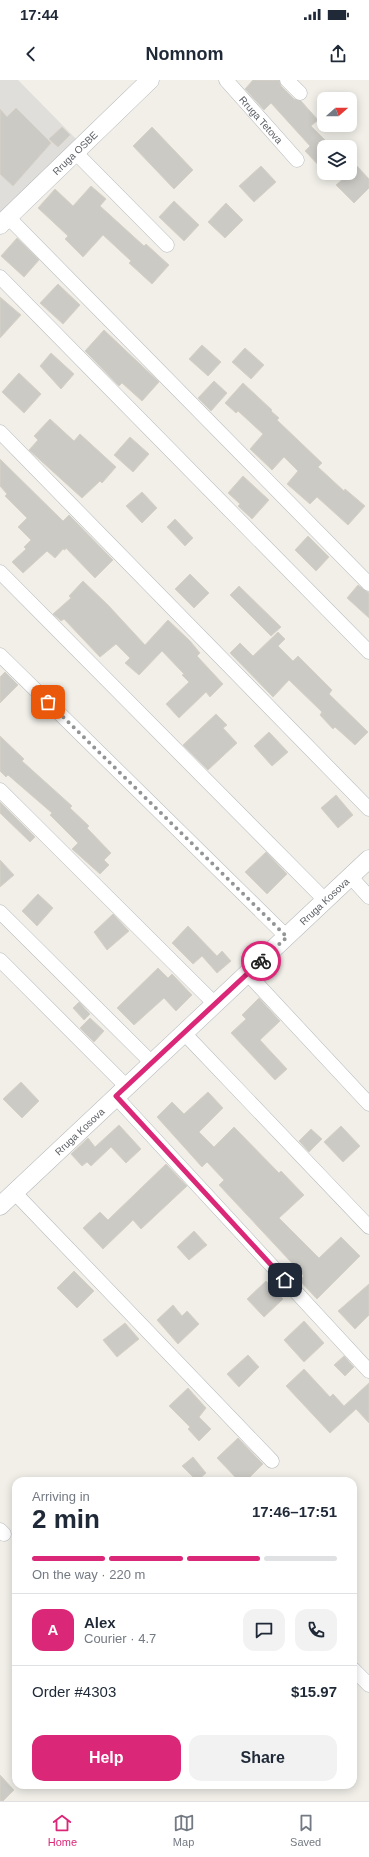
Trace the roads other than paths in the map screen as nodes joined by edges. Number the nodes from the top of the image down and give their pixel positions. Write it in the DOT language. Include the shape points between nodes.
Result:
graph roads {
  1 [pos="150,80"];
  2 [pos="226,80"];
  3 [pos="287,80"];
  4 [pos="300,93"];
  5 [pos="75,152"];
  6 [pos="296,160"];
  7 [pos="4,221"];
  8 [pos="167,245"];
  9 [pos="0,277"];
  10 [pos="0,432"];
  11 [pos="0,572"];
  12 [pos="369,584"];
  13 [pos="369,652"];
  14 [pos="0,654"];
  15 [pos="0,790"];
  16 [pos="369,810"];
  17 [pos="369,859"];
  18 [pos="350,876"];
  19 [pos="369,898"];
  20 [pos="325,900"];
  21 [pos="0,912"];
  22 [pos="287,937"];
  23 [pos="0,960"];
  24 [pos="247,974"];
  25 [pos="215,1004"];
  26 [pos="184,1033"];
  27 [pos="152,1063"];
  28 [pos="121,1092"];
  29 [pos="369,1104"];
  30 [pos="14,1192"];
  31 [pos="0,1206"];
  32 [pos="369,1227"];
  33 [pos="369,1371"];
  34 [pos="272,1461"];
  35 [pos="357,1673"];
  36 [pos="369,1685"];
  1 -- 5 [label="street, Rruga OSBE"];
  2 -- 6 [label="street, Rruga Tetova"];
  3 -- 4 [label="street"];
  5 -- 7 [label="street, Rruga OSBE"];
  5 -- 8 [label="street"];
  7 -- 12 [label="street"];
  9 -- 13 [label="street"];
  10 -- 16 [label="street"];
  11 -- 20 [label="street"];
  14 -- 22 [label="street"];
  15 -- 25 [label="street"];
  17 -- 18 [label="street, Rruga Kosova"];
  18 -- 19 [label="street"];
  18 -- 20 [label="street, Rruga Kosova"];
  20 -- 22 [label="street, Rruga Kosova"];
  21 -- 27 [label="street"];
  22 -- 24 [label="street, Rruga Kosova"];
  23 -- 28 [label="street"];
  24 -- 25 [label="street, Rruga Kosova"];
  24 -- 29 [label="street"];
  25 -- 26 [label="street, Rruga Kosova"];
  26 -- 27 [label="street, Rruga Kosova"];
  26 -- 32 [label="street"];
  27 -- 28 [label="street, Rruga Kosova"];
  28 -- 30 [label="street, Rruga Kosova"];
  28 -- 33 [label="street"];
  30 -- 31 [label="street, Rruga Kosova"];
  30 -- 34 [label="street"];
  35 -- 36 [label="street"];
}
